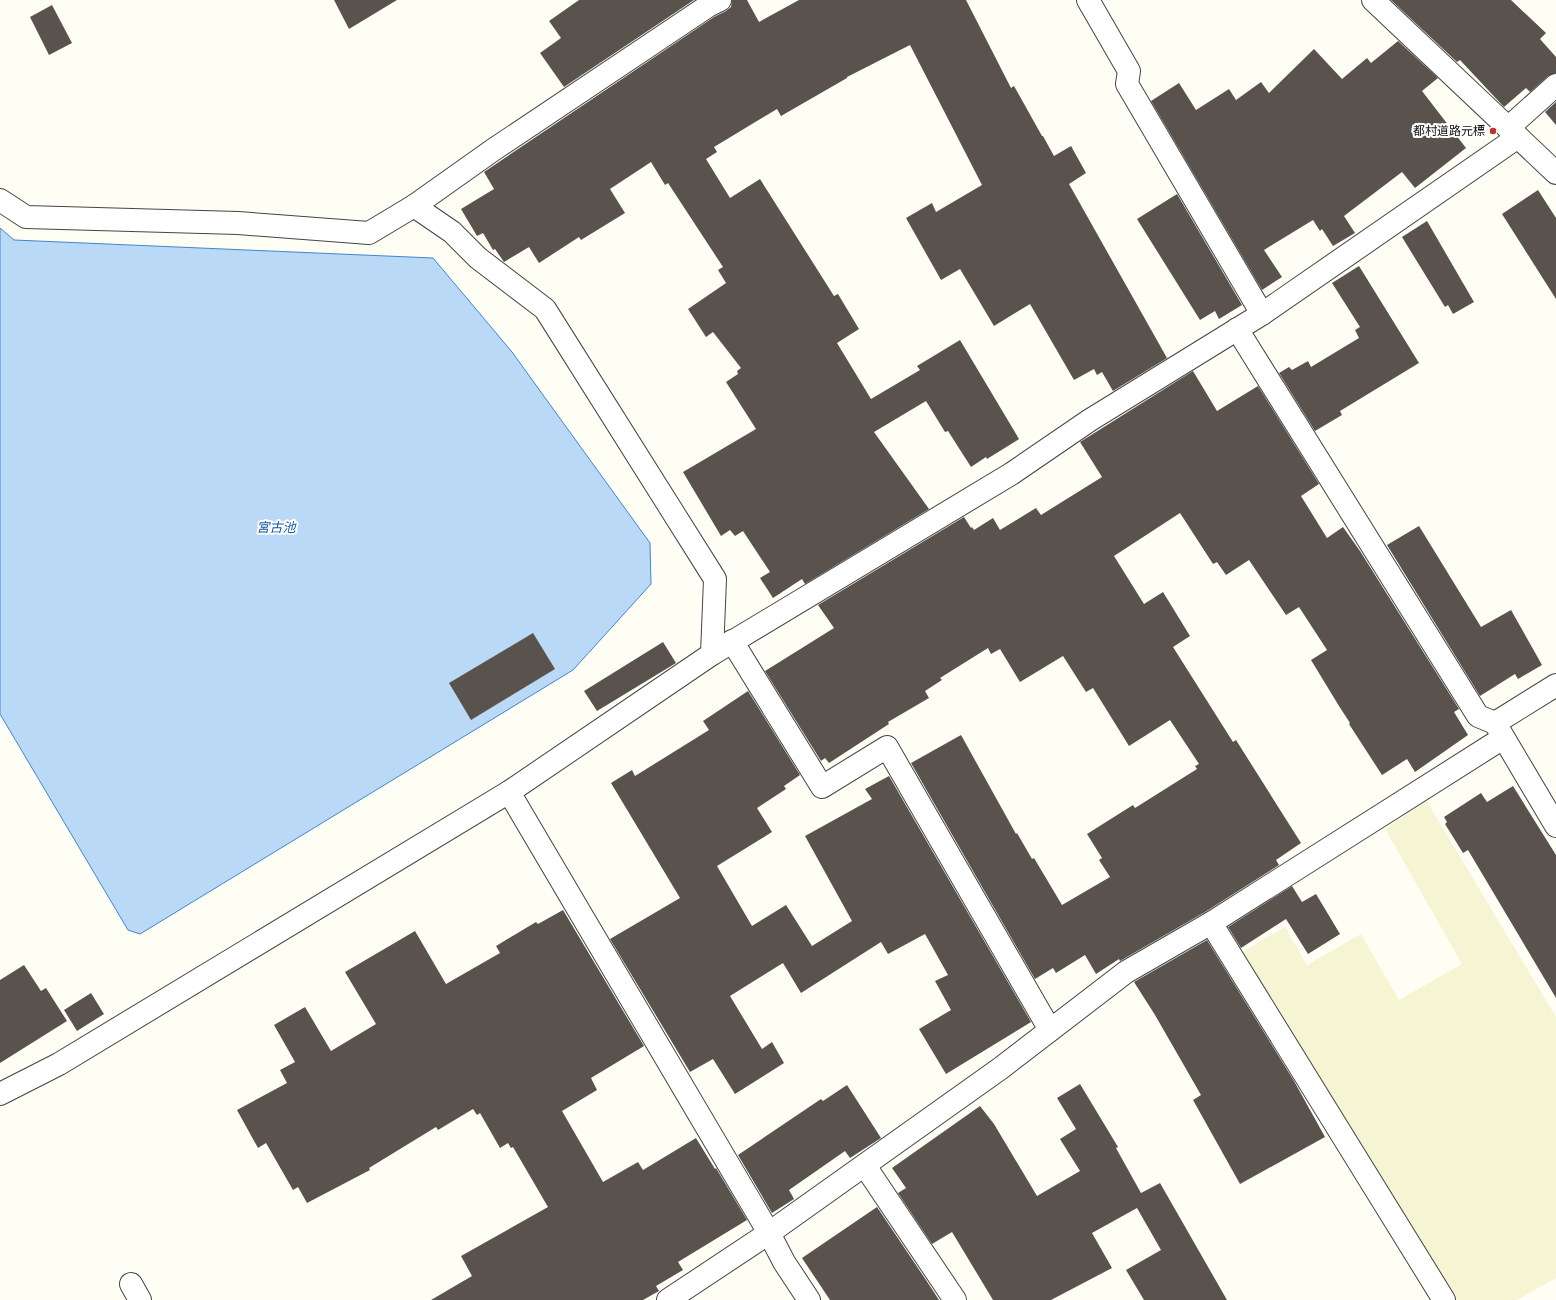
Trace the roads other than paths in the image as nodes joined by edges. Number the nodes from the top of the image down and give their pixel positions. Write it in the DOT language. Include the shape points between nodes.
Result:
graph roads {
  1 [pos="720,0"];
  2 [pos="1088,0"];
  3 [pos="1373,0"];
  4 [pos="1556,85"];
  5 [pos="1513,132"];
  6 [pos="1556,173"];
  7 [pos="0,200"];
  8 [pos="414,206"];
  9 [pos="1262,314"];
  10 [pos="1237,329"];
  11 [pos="732,642"];
  12 [pos="712,654"];
  13 [pos="1556,686"];
  14 [pos="1499,730"];
  15 [pos="509,792"];
  16 [pos="1556,826"];
  17 [pos="1212,922"];
  18 [pos="1050,1030"];
  19 [pos="0,1094"];
  20 [pos="865,1166"];
  21 [pos="769,1233"];
  22 [pos="675,1298"];
  23 [pos="809,1300"];
  24 [pos="955,1300"];
  25 [pos="1444,1300"];
  1 -- 8 [label="street" via="499,146"];
  2 -- 9 [label="street" via="1129,71 1127,84"];
  3 -- 5 [label="street"];
  4 -- 5 [label="street"];
  5 -- 6 [label="street"];
  5 -- 9 [label="street"];
  7 -- 8 [label="street" via="26,217 238,224 369,232"];
  8 -- 12 [label="street" via="452,232 478,258 546,309 715,579"];
  9 -- 10 [label="street"];
  10 -- 11 [label="street" via="1090,420 1011,474"];
  10 -- 14 [label="street" via="1478,716"];
  11 -- 12 [label="street"];
  11 -- 18 [label="street" via="822,787 887,747"];
  12 -- 15 [label="street"];
  13 -- 14 [label="street"];
  14 -- 16 [label="street"];
  14 -- 17 [label="street"];
  15 -- 19 [label="street" via="59,1064"];
  15 -- 21 [label="street"];
  17 -- 18 [label="street" via="1126,972"];
  17 -- 25 [label="street"];
  18 -- 20 [label="street"];
  20 -- 21 [label="street"];
  20 -- 24 [label="street"];
  21 -- 22 [label="street"];
  21 -- 23 [label="street"];
}
